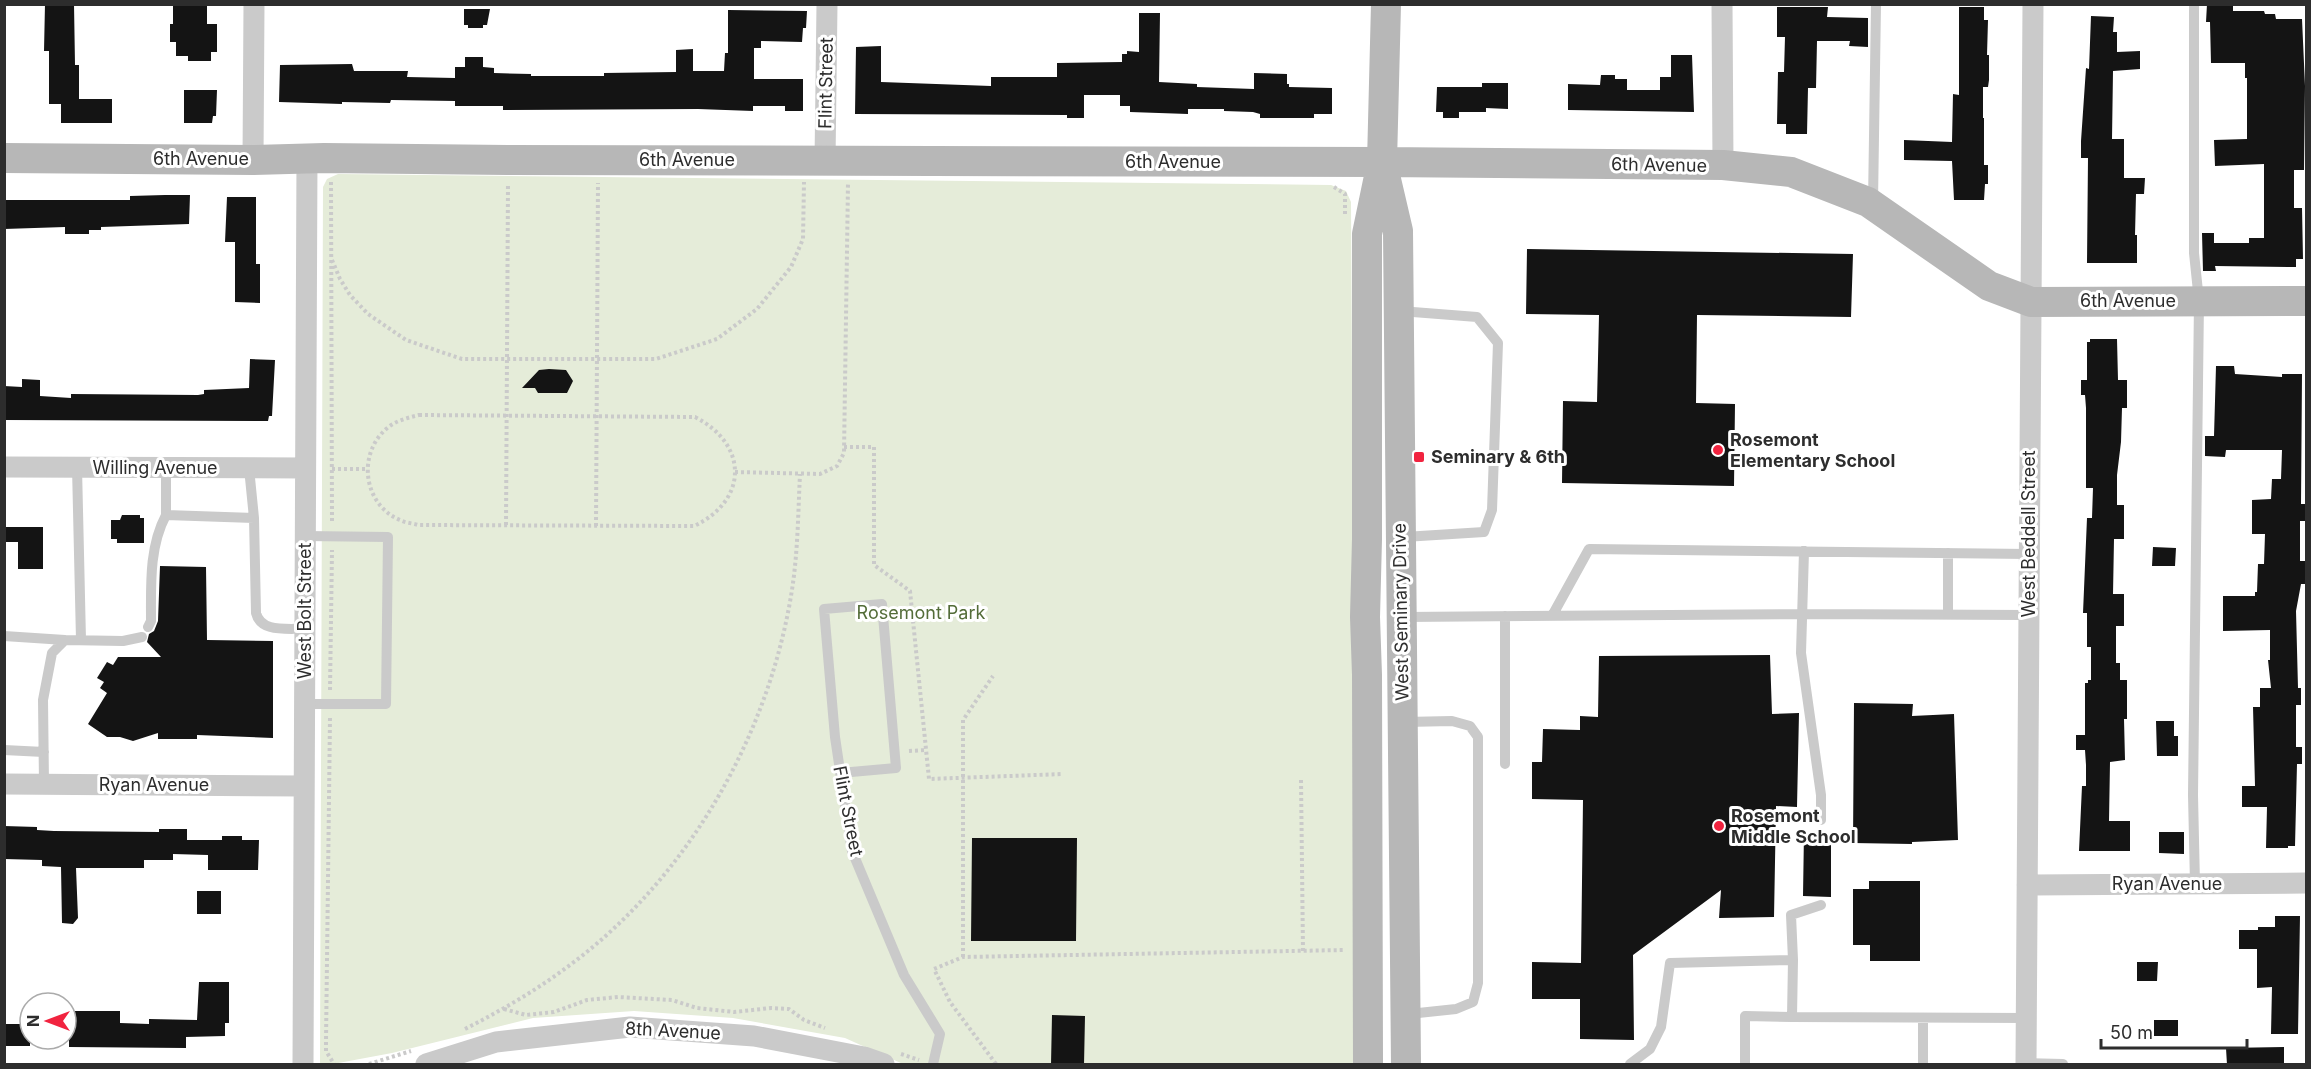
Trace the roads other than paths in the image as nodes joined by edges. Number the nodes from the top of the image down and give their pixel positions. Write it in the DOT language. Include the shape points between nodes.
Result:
graph roads {
  1 [pos="254,4"];
  2 [pos="827,4"];
  3 [pos="1386,4"];
  4 [pos="1722,4"];
  5 [pos="1876,4"];
  6 [pos="2033,4"];
  7 [pos="2194,4"];
  8 [pos="4,158"];
  9 [pos="315,158"];
  10 [pos="253,160"];
  11 [pos="1382,162"];
  12 [pos="1723,165"];
  13 [pos="813,176"];
  14 [pos="1873,205"];
  15 [pos="2199,301"];
  16 [pos="2307,301"];
  17 [pos="2031,302"];
  18 [pos="1399,311"];
  19 [pos="4,467"];
  20 [pos="77,467"];
  21 [pos="166,468"];
  22 [pos="249,468"];
  23 [pos="305,468"];
  24 [pos="166,515"];
  25 [pos="254,518"];
  26 [pos="305,536"];
  27 [pos="1401,537"];
  28 [pos="1804,551"];
  29 [pos="1948,553"];
  30 [pos="2029,554"];
  31 [pos="1802,614"];
  32 [pos="1948,615"];
  33 [pos="2028,615"];
  34 [pos="1505,616"];
  35 [pos="1552,616"];
  36 [pos="1365,617"];
  37 [pos="1402,617"];
  38 [pos="305,629"];
  39 [pos="4,636"];
  40 [pos="65,640"];
  41 [pos="81,640"];
  42 [pos="304,704"];
  43 [pos="1402,722"];
  44 [pos="4,750"];
  45 [pos="44,752"];
  46 [pos="1505,764"];
  47 [pos="840,773"];
  48 [pos="4,784"];
  49 [pos="44,784"];
  50 [pos="304,786"];
  51 [pos="1821,820"];
  52 [pos="2307,883"];
  53 [pos="2195,884"];
  54 [pos="2026,885"];
  55 [pos="1821,904"];
  56 [pos="1793,960"];
  57 [pos="1406,1014"];
  58 [pos="1792,1017"];
  59 [pos="1923,1018"];
  60 [pos="2026,1018"];
  61 [pos="420,1057"];
  62 [pos="892,1059"];
  63 [pos="2026,1064"];
  64 [pos="303,1065"];
  65 [pos="933,1065"];
  66 [pos="1368,1065"];
  67 [pos="1406,1065"];
  68 [pos="1630,1065"];
  69 [pos="1744,1065"];
  70 [pos="1923,1065"];
  71 [pos="2063,1065"];
  1 -- 10 [label="street"];
  2 -- 13 [label="street, Flint Street"];
  3 -- 11 [label="street, West Seminary Drive"];
  4 -- 12 [label="street"];
  5 -- 14 [label="lane"];
  6 -- 17 [label="street, West Beddell Street"];
  7 -- 15 [label="lane" via="2194,253"];
  8 -- 10 [label="street, 6th Avenue"];
  9 -- 10 [label="street, 6th Avenue"];
  9 -- 13 [label="street, 6th Avenue" via="508,160"];
  9 -- 23 [label="street, West Bolt Street"];
  11 -- 12 [label="street, 6th Avenue"];
  11 -- 13 [label="street, 6th Avenue"];
  11 -- 18 [label="street, West Seminary Drive" via="1398,231"];
  11 -- 36 [label="street, West Seminary Drive" via="1367,234"];
  12 -- 14 [label="street, 6th Avenue" via="1791,172"];
  14 -- 17 [label="street, 6th Avenue" via="1989,286"];
  15 -- 16 [label="street, 6th Avenue"];
  15 -- 17 [label="street, 6th Avenue"];
  15 -- 53 [label="lane"];
  17 -- 30 [label="street, West Beddell Street"];
  18 -- 27 [label="street, West Seminary Drive"];
  18 -- 27 [label="lane" via="1477,317 1498,343 1492,510 1484,531"];
  19 -- 20 [label="street, Willing Avenue"];
  20 -- 21 [label="street, Willing Avenue"];
  20 -- 41 [label="lane"];
  21 -- 22 [label="street, Willing Avenue"];
  21 -- 24 [label="lane"];
  22 -- 23 [label="street, Willing Avenue"];
  22 -- 25 [label="lane"];
  23 -- 26 [label="street, West Bolt Street"];
  24 -- 25 [label="lane"];
  24 -- 41 [label="lane" via="158,530 152,568 151,621 145,632 123,641"];
  25 -- 38 [label="lane" via="258,622 266,627"];
  26 -- 38 [label="street, West Bolt Street"];
  26 -- 42 [label="lane" via="388,537 386,704"];
  27 -- 37 [label="street, West Seminary Drive"];
  28 -- 29 [label="lane"];
  28 -- 31 [label="lane"];
  28 -- 35 [label="lane" via="1589,549"];
  29 -- 30 [label="lane"];
  29 -- 32 [label="lane"];
  30 -- 33 [label="street, West Beddell Street"];
  31 -- 32 [label="lane"];
  31 -- 35 [label="lane"];
  31 -- 51 [label="lane" via="1801,653"];
  32 -- 33 [label="lane"];
  33 -- 54 [label="street, West Beddell Street"];
  34 -- 35 [label="lane"];
  34 -- 37 [label="lane"];
  34 -- 46 [label="lane"];
  36 -- 37 [label="street"];
  36 -- 66 [label="street, West Seminary Drive"];
  37 -- 43 [label="street, West Seminary Drive"];
  38 -- 42 [label="street, West Bolt Street"];
  39 -- 40 [label="lane"];
  40 -- 41 [label="lane"];
  40 -- 45 [label="lane" via="52,653 44,700"];
  42 -- 50 [label="street, West Bolt Street"];
  43 -- 57 [label="street, West Seminary Drive"];
  43 -- 57 [label="lane" via="1452,721 1470,726 1478,737 1478,983 1473,1002 1456,1009"];
  44 -- 45 [label="lane"];
  45 -- 49 [label="lane"];
  47 -- 47 [label="lane, Flint Street" via="896,768 882,604 824,609"];
  47 -- 65 [label="lane, Flint Street" via="852,851 904,975 940,1034"];
  48 -- 49 [label="street, Ryan Avenue"];
  49 -- 50 [label="street, Ryan Avenue"];
  50 -- 64 [label="street, West Bolt Street"];
  52 -- 53 [label="street, Ryan Avenue"];
  53 -- 54 [label="street, Ryan Avenue"];
  54 -- 60 [label="street, West Beddell Street"];
  55 -- 56 [label="lane" via="1791,915"];
  56 -- 58 [label="lane"];
  56 -- 68 [label="lane" via="1670,963 1661,1027 1650,1048"];
  57 -- 67 [label="street, West Seminary Drive"];
  58 -- 59 [label="lane"];
  58 -- 69 [label="lane" via="1745,1016"];
  59 -- 60 [label="lane"];
  59 -- 70 [label="lane"];
  60 -- 63 [label="street, West Beddell Street"];
  61 -- 62 [label="street, 8th Avenue" via="496,1042 630,1027 754,1036"];
  63 -- 71 [label="lane"];
}
